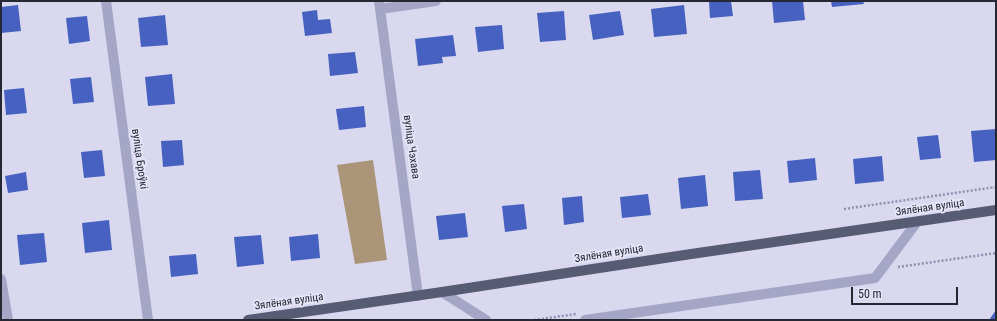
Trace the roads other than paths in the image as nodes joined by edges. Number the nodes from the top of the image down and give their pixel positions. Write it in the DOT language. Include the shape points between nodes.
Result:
graph roads {
  1 [pos="106,1"];
  2 [pos="436,1"];
  3 [pos="380,5"];
  4 [pos="996,210"];
  5 [pos="975,213"];
  6 [pos="996,217"];
  7 [pos="917,222"];
  8 [pos="1,279"];
  9 [pos="442,292"];
  10 [pos="418,296"];
  11 [pos="8,320"];
  12 [pos="148,320"];
  13 [pos="248,320"];
  14 [pos="486,320"];
  15 [pos="585,320"];
  1 -- 12 [label="street, вуліца Броўкі"];
  2 -- 3 [label="street"];
  3 -- 10 [label="street, вуліца Чэхава"];
  4 -- 5 [label="main road, Зялёная вуліца"];
  5 -- 6 [label="main road, Зялёная вуліца"];
  5 -- 7 [label="main road, Зялёная вуліца"];
  7 -- 9 [label="main road, Зялёная вуліца"];
  7 -- 15 [label="street" via="875,278"];
  8 -- 11 [label="street"];
  9 -- 10 [label="main road, Зялёная вуліца"];
  9 -- 14 [label="street"];
  10 -- 13 [label="main road, Зялёная вуліца"];
}
